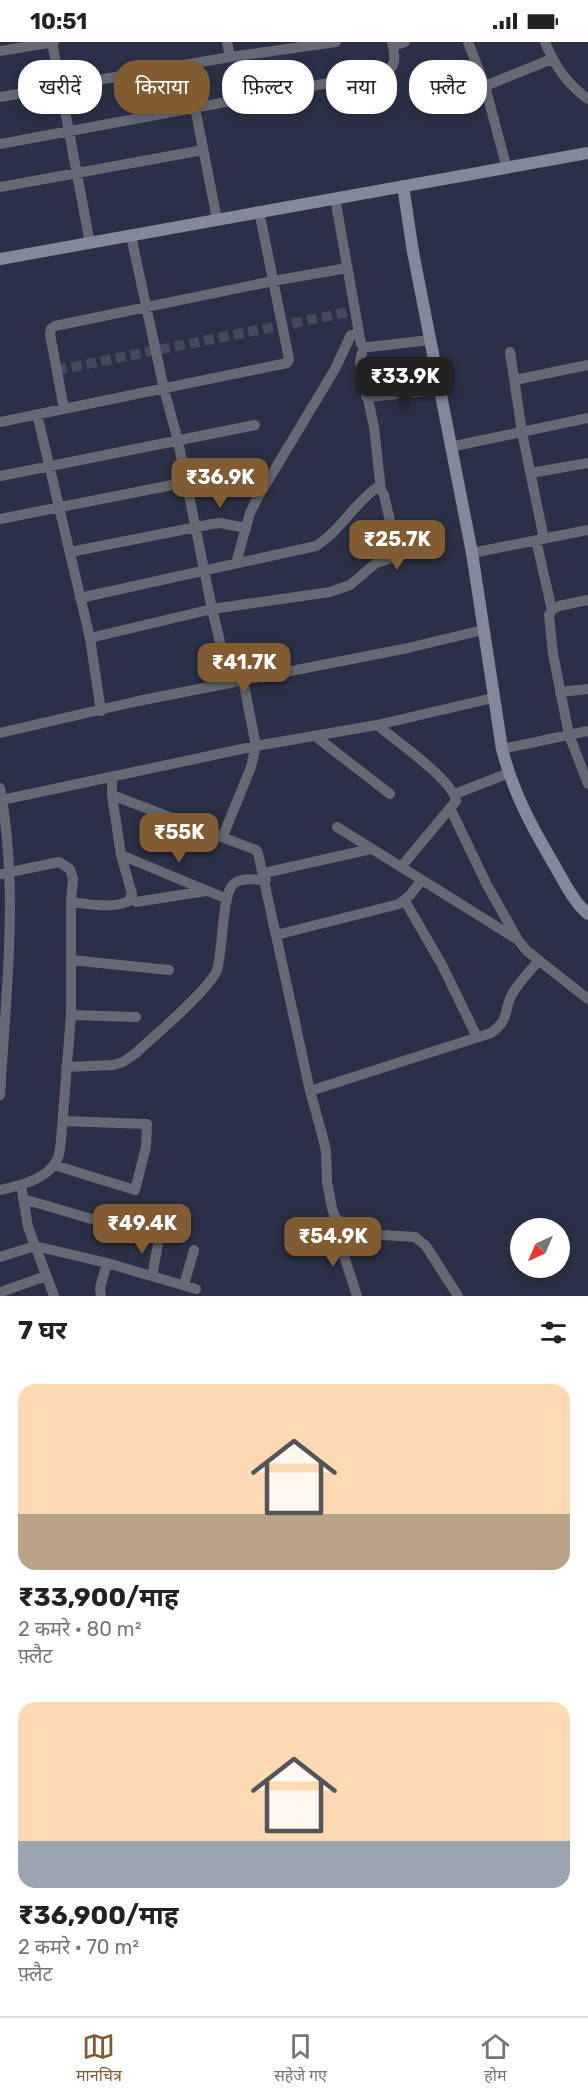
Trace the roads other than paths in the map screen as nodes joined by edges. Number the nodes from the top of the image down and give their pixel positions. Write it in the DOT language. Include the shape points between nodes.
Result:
graph roads {
  1 [pos="53,42"];
  2 [pos="227,42"];
  3 [pos="336,42"];
  4 [pos="405,42"];
  5 [pos="468,42"];
  6 [pos="545,42"];
  7 [pos="393,44"];
  8 [pos="0,51"];
  9 [pos="230,57"];
  10 [pos="552,59"];
  11 [pos="56,60"];
  12 [pos="475,60"];
  13 [pos="102,80"];
  14 [pos="487,85"];
  15 [pos="18,94"];
  16 [pos="487,94"];
  17 [pos="0,97"];
  18 [pos="588,99"];
  19 [pos="210,105"];
  20 [pos="65,114"];
  21 [pos="160,114"];
  22 [pos="196,114"];
  23 [pos="68,130"];
  24 [pos="0,144"];
  25 [pos="203,150"];
  26 [pos="588,153"];
  27 [pos="507,169"];
  28 [pos="76,174"];
  29 [pos="403,186"];
  30 [pos="0,187"];
  31 [pos="335,198"];
  32 [pos="259,211"];
  33 [pos="217,219"];
  34 [pos="130,236"];
  35 [pos="90,243"];
  36 [pos="0,260"];
  37 [pos="347,268"];
  38 [pos="273,281"];
  39 [pos="146,307"];
  40 [pos="358,333"];
  41 [pos="430,340"];
  42 [pos="510,352"];
  43 [pos="362,353"];
  44 [pos="588,365"];
  45 [pos="514,380"];
  46 [pos="164,389"];
  47 [pos="439,390"];
  48 [pos="366,397"];
  49 [pos="64,409"];
  50 [pos="36,414"];
  51 [pos="588,418"];
  52 [pos="0,422"];
  53 [pos="255,425"];
  54 [pos="522,432"];
  55 [pos="178,441"];
  56 [pos="450,447"];
  57 [pos="588,463"];
  58 [pos="49,467"];
  59 [pos="238,472"];
  60 [pos="531,472"];
  61 [pos="0,476"];
  62 [pos="187,483"];
  63 [pos="381,490"];
  64 [pos="59,506"];
  65 [pos="0,519"];
  66 [pos="195,528"];
  67 [pos="246,528"];
  68 [pos="588,530"];
  69 [pos="540,540"];
  70 [pos="70,552"];
  71 [pos="472,553"];
  72 [pos="236,563"];
  73 [pos="203,570"];
  74 [pos="80,598"];
  75 [pos="588,600"];
  76 [pos="212,609"];
  77 [pos="552,609"];
  78 [pos="483,630"];
  79 [pos="90,638"];
  80 [pos="243,680"];
  81 [pos="230,683"];
  82 [pos="588,688"];
  83 [pos="560,692"];
  84 [pos="493,698"];
  85 [pos="101,711"];
  86 [pos="377,725"];
  87 [pos="588,731"];
  88 [pos="0,733"];
  89 [pos="569,735"];
  90 [pos="315,736"];
  91 [pos="256,746"];
  92 [pos="502,749"];
  93 [pos="509,773"];
  94 [pos="112,777"];
  95 [pos="588,784"];
  96 [pos="0,788"];
  97 [pos="390,794"];
  98 [pos="455,794"];
  99 [pos="112,795"];
  100 [pos="2,801"];
  101 [pos="450,808"];
  102 [pos="337,827"];
  103 [pos="223,836"];
  104 [pos="371,849"];
  105 [pos="121,855"];
  106 [pos="401,867"];
  107 [pos="5,874"];
  108 [pos="265,876"];
  109 [pos="422,880"];
  110 [pos="206,891"];
  111 [pos="226,899"];
  112 [pos="405,901"];
  113 [pos="71,902"];
  114 [pos="136,902"];
  115 [pos="588,914"];
  116 [pos="5,933"];
  117 [pos="276,935"];
  118 [pos="518,940"];
  119 [pos="71,960"];
  120 [pos="539,960"];
  121 [pos="169,970"];
  122 [pos="3,988"];
  123 [pos="588,999"];
  124 [pos="71,1015"];
  125 [pos="136,1017"];
  126 [pos="477,1037"];
  127 [pos="2,1043"];
  128 [pos="66,1067"];
  129 [pos="310,1091"];
  130 [pos="0,1095"];
  131 [pos="63,1121"];
  132 [pos="54,1165"];
  133 [pos="21,1185"];
  134 [pos="0,1190"];
  135 [pos="24,1199"];
  136 [pos="123,1228"];
  137 [pos="336,1231"];
  138 [pos="159,1239"];
  139 [pos="35,1246"];
  140 [pos="194,1250"];
  141 [pos="0,1257"];
  142 [pos="107,1263"];
  143 [pos="46,1275"];
  144 [pos="152,1276"];
  145 [pos="184,1285"];
  146 [pos="196,1289"];
  147 [pos="1,1292"];
  148 [pos="54,1296"];
  149 [pos="101,1296"];
  150 [pos="357,1296"];
  151 [pos="458,1296"];
  1 -- 8 [label="street"];
  1 -- 11 [label="street"];
  2 -- 9 [label="street"];
  3 -- 9 [label="street"];
  4 -- 7 [label="street"];
  5 -- 12 [label="street"];
  6 -- 10 [label="street"];
  7 -- 19 [label="street" via="395,60 388,71"];
  9 -- 13 [label="street"];
  10 -- 14 [label="street"];
  10 -- 18 [label="street" via="567,82"];
  15 -- 17 [label="street"];
  16 -- 27 [label="street"];
  20 -- 23 [label="street"];
  21 -- 23 [label="street"];
  22 -- 25 [label="street"];
  23 -- 24 [label="street"];
  23 -- 28 [label="street"];
  25 -- 28 [label="street"];
  25 -- 33 [label="street"];
  26 -- 27 [label="street"];
  27 -- 29 [label="street"];
  28 -- 30 [label="street"];
  28 -- 35 [label="street"];
  29 -- 31 [label="street"];
  29 -- 41 [label="street"];
  31 -- 32 [label="street"];
  31 -- 37 [label="street"];
  32 -- 33 [label="street"];
  32 -- 38 [label="street"];
  33 -- 34 [label="street"];
  34 -- 35 [label="street"];
  34 -- 39 [label="street"];
  35 -- 36 [label="street"];
  37 -- 38 [label="street"];
  37 -- 40 [label="street"];
  38 -- 39 [label="street"];
  38 -- 46 [label="street" via="287,363"];
  39 -- 46 [label="street"];
  39 -- 49 [label="street" via="51,329"];
  40 -- 41 [label="street" via="363,347"];
  40 -- 67 [label="street" via="351,335 335,369 257,499"];
  41 -- 47 [label="street"];
  42 -- 45 [label="street"];
  43 -- 48 [label="street"];
  44 -- 45 [label="street"];
  45 -- 54 [label="street"];
  46 -- 49 [label="street"];
  46 -- 55 [label="street"];
  47 -- 48 [label="street"];
  47 -- 56 [label="street"];
  48 -- 63 [label="street"];
  49 -- 50 [label="street"];
  50 -- 52 [label="street"];
  50 -- 58 [label="street"];
  51 -- 54 [label="street"];
  53 -- 55 [label="street"];
  54 -- 56 [label="street"];
  54 -- 60 [label="street"];
  55 -- 58 [label="street"];
  55 -- 62 [label="street"];
  56 -- 71 [label="street"];
  57 -- 60 [label="street"];
  58 -- 61 [label="street"];
  58 -- 64 [label="street"];
  59 -- 62 [label="street"];
  60 -- 69 [label="street"];
  62 -- 64 [label="street"];
  62 -- 66 [label="street"];
  63 -- 72 [label="street" via="370,492 329,538 316,546"];
  63 -- 76 [label="street" via="396,548 389,559 376,563 350,585 330,592"];
  64 -- 65 [label="street"];
  64 -- 70 [label="street"];
  66 -- 67 [label="street" via="220,523"];
  66 -- 70 [label="street"];
  66 -- 73 [label="street"];
  67 -- 72 [label="street"];
  68 -- 69 [label="street"];
  69 -- 71 [label="street"];
  69 -- 77 [label="street"];
  70 -- 74 [label="street"];
  71 -- 78 [label="street"];
  72 -- 73 [label="street"];
  73 -- 74 [label="street"];
  73 -- 76 [label="street"];
  74 -- 79 [label="street"];
  75 -- 77 [label="street"];
  76 -- 79 [label="street"];
  76 -- 81 [label="street"];
  77 -- 83 [label="street" via="549,615"];
  78 -- 80 [label="street"];
  78 -- 84 [label="street"];
  79 -- 85 [label="street"];
  80 -- 81 [label="street"];
  80 -- 91 [label="street"];
  81 -- 85 [label="street"];
  82 -- 83 [label="street"];
  83 -- 89 [label="street"];
  84 -- 86 [label="street"];
  84 -- 92 [label="street"];
  85 -- 88 [label="street"];
  86 -- 90 [label="street"];
  86 -- 98 [label="street" via="442,778"];
  87 -- 89 [label="street"];
  89 -- 92 [label="street"];
  89 -- 95 [label="street"];
  90 -- 91 [label="street"];
  90 -- 97 [label="street"];
  91 -- 94 [label="street"];
  91 -- 103 [label="street"];
  92 -- 93 [label="street"];
  93 -- 98 [label="street"];
  93 -- 115 [label="street" via="527,818 571,895"];
  94 -- 99 [label="street"];
  94 -- 100 [label="street"];
  96 -- 100 [label="street"];
  98 -- 101 [label="street" via="456,801"];
  99 -- 103 [label="street"];
  99 -- 105 [label="street"];
  100 -- 107 [label="street"];
  101 -- 106 [label="street"];
  101 -- 118 [label="street"];
  102 -- 104 [label="street"];
  103 -- 108 [label="street" via="256,850"];
  104 -- 106 [label="street"];
  104 -- 108 [label="street"];
  105 -- 110 [label="street"];
  105 -- 113 [label="street" via="131,886 129,901 99,905"];
  106 -- 109 [label="street"];
  107 -- 113 [label="street" via="59,862 70,869"];
  107 -- 116 [label="street"];
  108 -- 111 [label="street" via="235,883"];
  108 -- 117 [label="street"];
  109 -- 112 [label="street"];
  109 -- 118 [label="street"];
  110 -- 111 [label="street"];
  110 -- 114 [label="street"];
  111 -- 128 [label="street" via="217,970 206,987 123,1062"];
  112 -- 117 [label="street"];
  112 -- 126 [label="street"];
  113 -- 119 [label="street"];
  116 -- 122 [label="street"];
  117 -- 129 [label="street"];
  118 -- 120 [label="street"];
  119 -- 121 [label="street"];
  119 -- 124 [label="street"];
  120 -- 123 [label="street"];
  120 -- 126 [label="street" via="514,991 502,1025"];
  122 -- 127 [label="street"];
  124 -- 125 [label="street"];
  124 -- 128 [label="street"];
  126 -- 129 [label="street"];
  127 -- 130 [label="street"];
  128 -- 131 [label="street"];
  129 -- 151 [label="street" via="326,1151 327,1182 335,1217 355,1230 415,1237 426,1246"];
  131 -- 132 [label="street"];
  131 -- 132 [label="street" via="147,1124 146,1147 135,1190"];
  132 -- 133 [label="street"];
  133 -- 134 [label="street"];
  133 -- 135 [label="street"];
  135 -- 136 [label="street"];
  135 -- 139 [label="street"];
  137 -- 150 [label="street"];
  138 -- 144 [label="street"];
  139 -- 141 [label="street"];
  139 -- 142 [label="street"];
  139 -- 143 [label="street"];
  140 -- 145 [label="street"];
  142 -- 144 [label="street"];
  142 -- 149 [label="street"];
  143 -- 147 [label="street"];
  143 -- 148 [label="street"];
  144 -- 145 [label="street"];
  145 -- 146 [label="street"];
}
